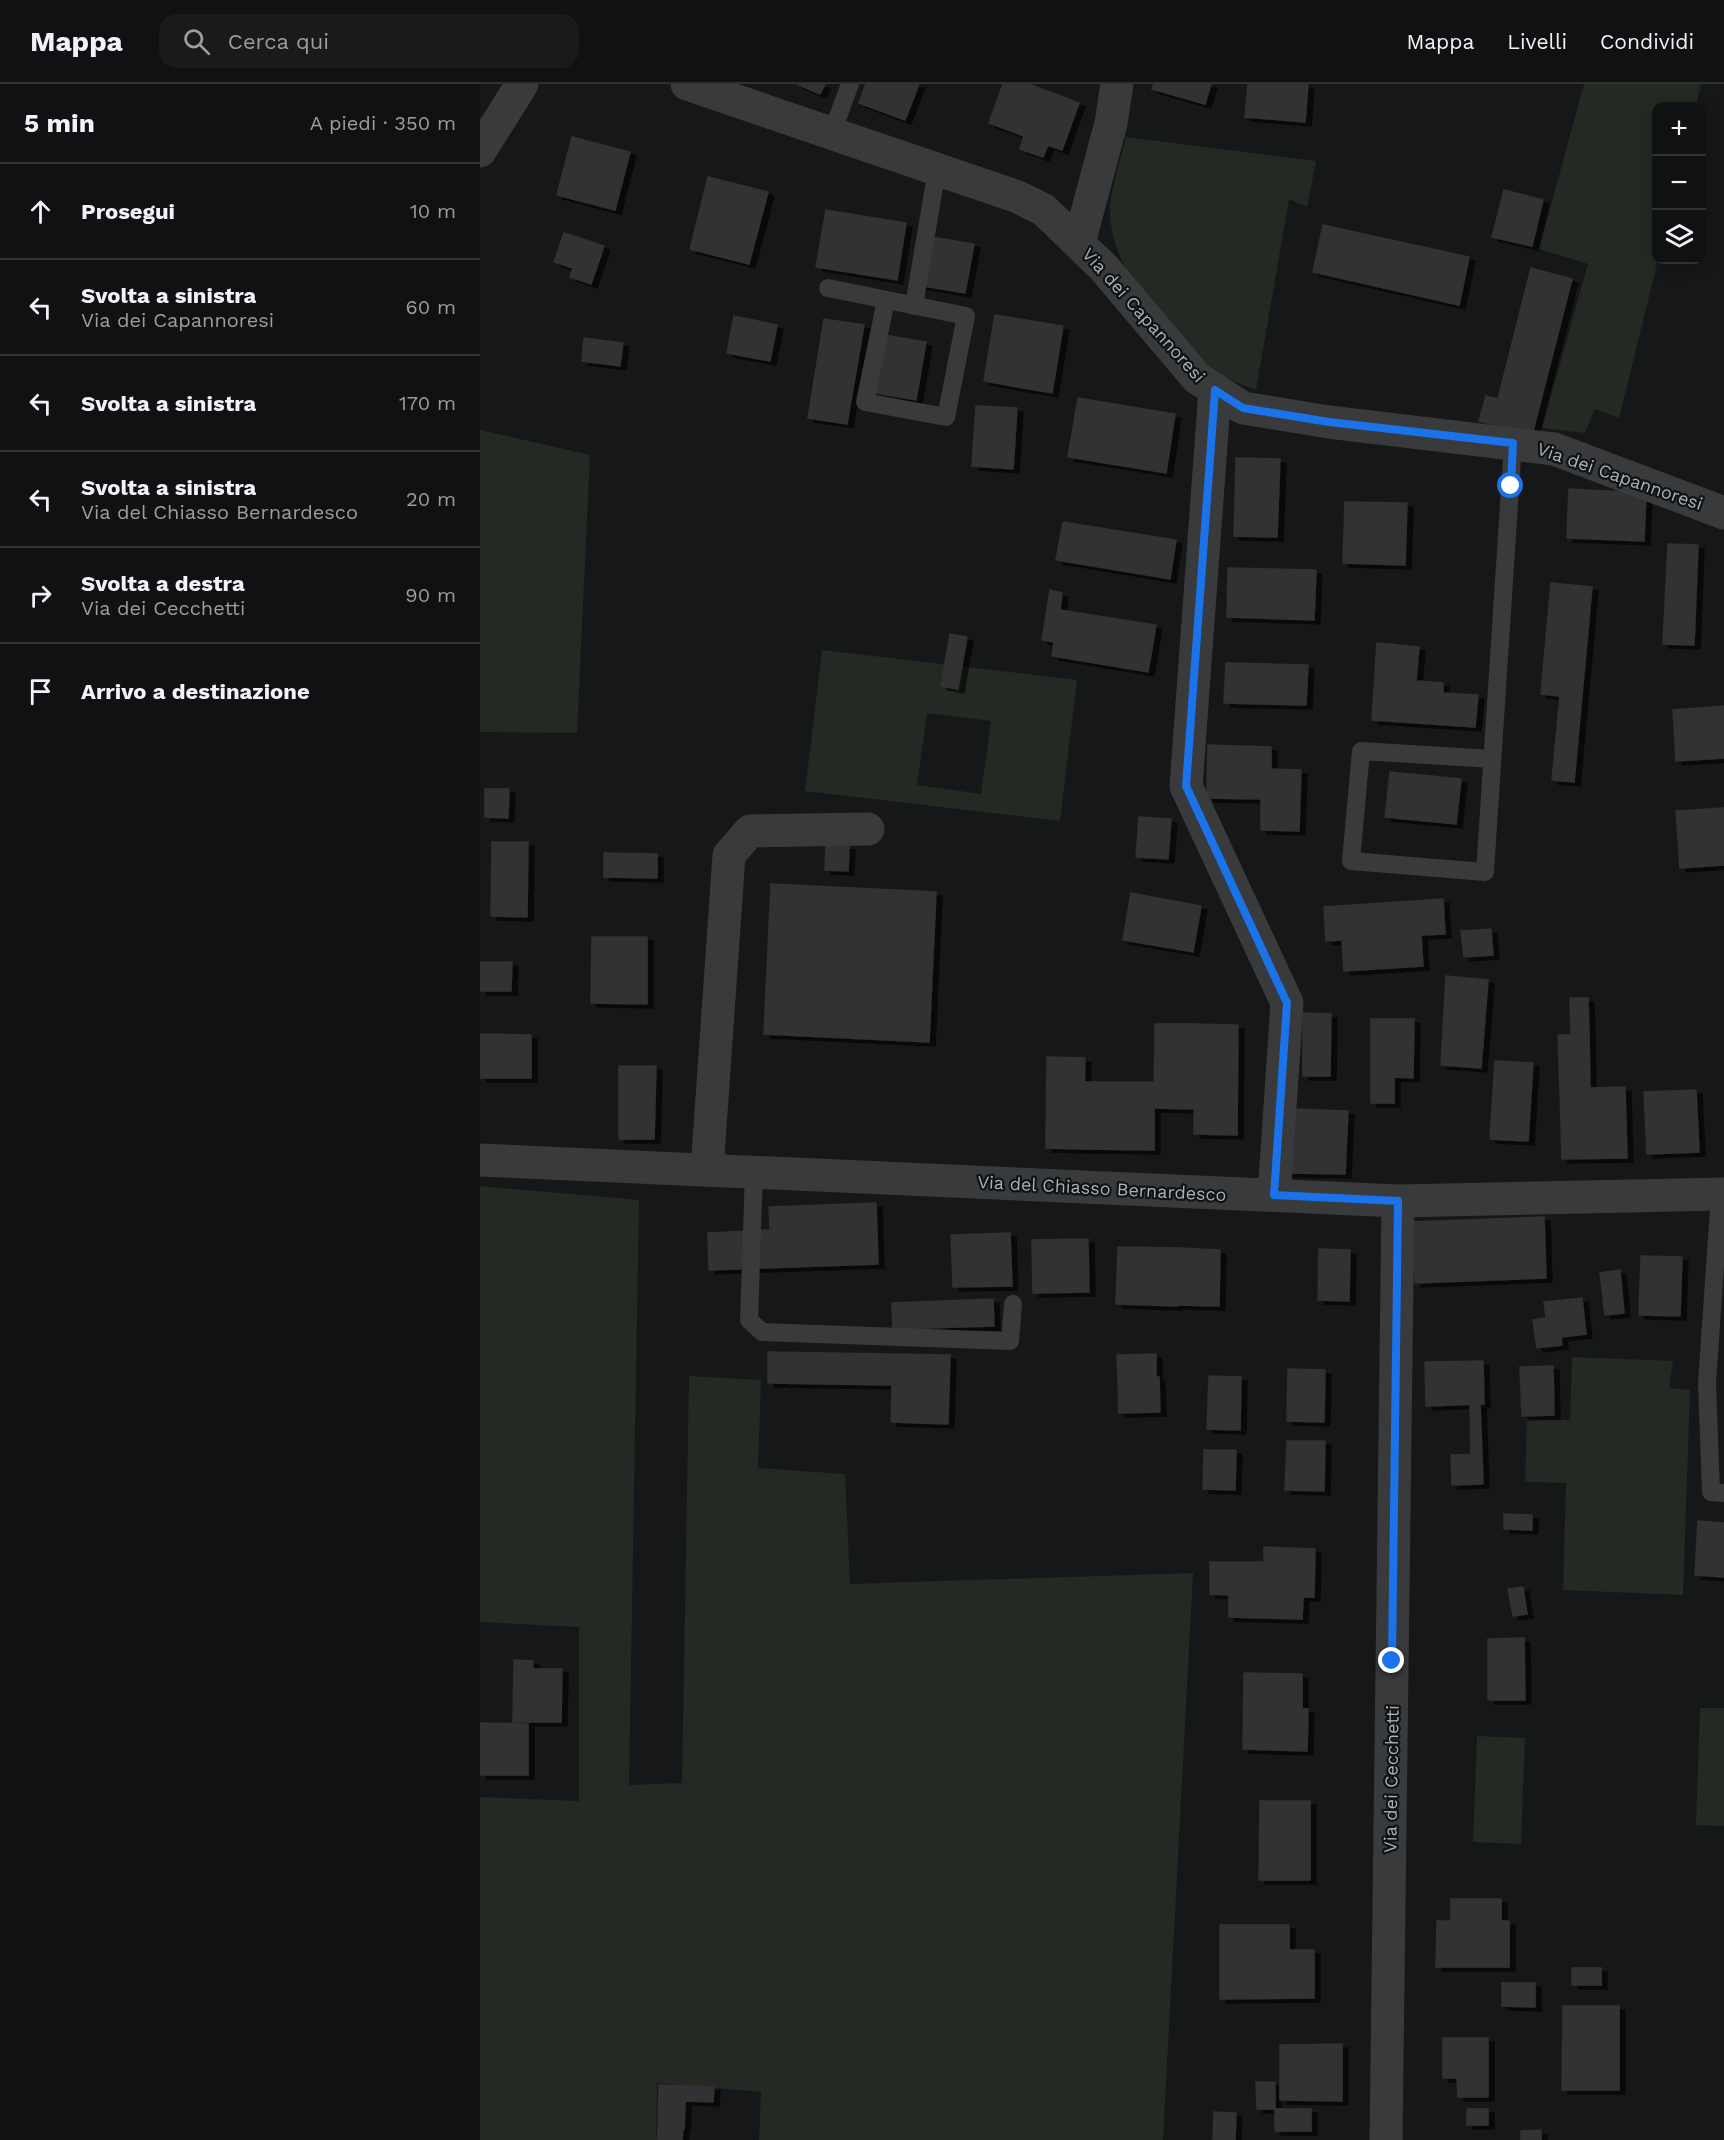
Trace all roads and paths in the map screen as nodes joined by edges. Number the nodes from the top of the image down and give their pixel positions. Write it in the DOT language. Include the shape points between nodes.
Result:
graph roads {
  1 [pos="522,84"];
  2 [pos="687,84"];
  3 [pos="850,84"];
  4 [pos="1118,84"];
  5 [pos="832,134"];
  6 [pos="480,151"];
  7 [pos="937,169"];
  8 [pos="1079,243"];
  9 [pos="828,288"];
  10 [pos="886,300"];
  11 [pos="914,306"];
  12 [pos="1215,390"];
  13 [pos="1513,443"];
  14 [pos="1724,513"];
  15 [pos="1492,759"];
  16 [pos="868,829"];
  17 [pos="480,1160"];
  18 [pos="707,1170"];
  19 [pos="754,1172"];
  20 [pos="1722,1194"];
  21 [pos="1274,1195"];
  22 [pos="1398,1201"];
  23 [pos="1013,1304"];
  24 [pos="1724,1493"];
  25 [pos="1386,2140"];
  1 -- 6 [label="street"];
  2 -- 5 [label="street, Via dei Capannoresi"];
  3 -- 5 [label="lane"];
  4 -- 8 [label="street"];
  5 -- 7 [label="street, Via dei Capannoresi"];
  7 -- 8 [label="street, Via dei Capannoresi" via="1044,210"];
  7 -- 11 [label="lane"];
  8 -- 12 [label="street, Via dei Capannoresi" via="1197,378"];
  9 -- 10 [label="lane"];
  10 -- 11 [label="lane"];
  10 -- 11 [label="lane" via="865,402 946,417 966,316"];
  12 -- 13 [label="street, Via dei Capannoresi" via="1243,408"];
  12 -- 21 [label="street" via="1186,786 1287,1003"];
  13 -- 14 [label="street, Via dei Capannoresi" via="1554,449"];
  13 -- 15 [label="lane"];
  15 -- 15 [label="lane" via="1485,872 1351,861 1361,751"];
  16 -- 18 [label="street" via="750,831 729,855"];
  17 -- 18 [label="street, Via del Chiasso Bernardesco"];
  18 -- 19 [label="street, Via del Chiasso Bernardesco"];
  19 -- 21 [label="street, Via del Chiasso Bernardesco"];
  19 -- 23 [label="lane" via="749,1320 762,1332 1010,1341"];
  20 -- 22 [label="street, Via del Chiasso Bernardesco"];
  20 -- 24 [label="lane" via="1707,1383 1711,1492"];
  21 -- 22 [label="street, Via del Chiasso Bernardesco"];
  22 -- 25 [label="street, Via dei Cecchetti"];
}
